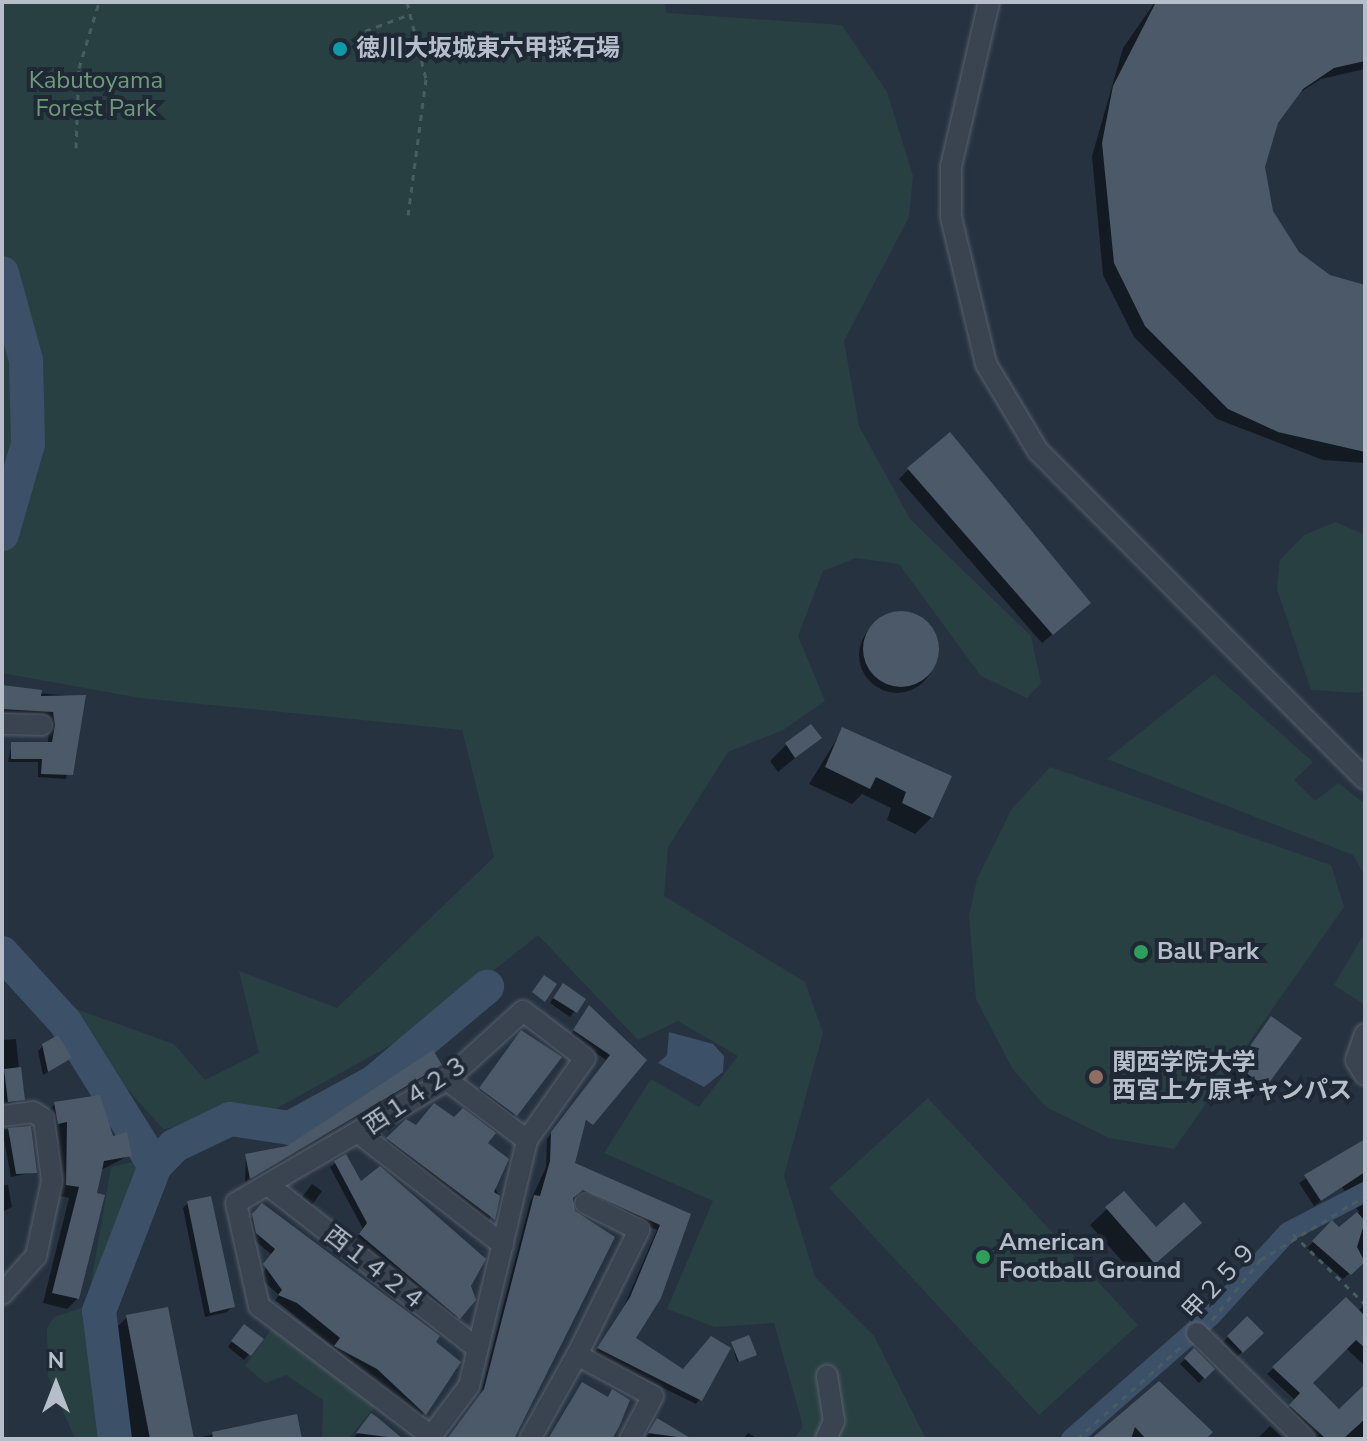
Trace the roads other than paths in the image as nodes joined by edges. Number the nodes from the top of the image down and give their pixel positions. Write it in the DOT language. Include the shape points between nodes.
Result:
graph roads {
  1 [pos="989,2"];
  2 [pos="2,724"];
  3 [pos="42,725"];
  4 [pos="1365,779"];
  5 [pos="1365,1034"];
  6 [pos="1365,1075"];
  7 [pos="447,1080"];
  8 [pos="2,1116"];
  9 [pos="360,1134"];
  10 [pos="527,1140"];
  11 [pos="272,1188"];
  12 [pos="585,1203"];
  13 [pos="503,1245"];
  14 [pos="2,1294"];
  15 [pos="1197,1333"];
  16 [pos="478,1349"];
  17 [pos="577,1355"];
  18 [pos="827,1376"];
  19 [pos="430,1438"];
  20 [pos="530,1439"];
  21 [pos="630,1439"];
  22 [pos="826,1439"];
  23 [pos="1305,1439"];
  1 -- 4 [label="street" via="951,166 951,217 986,364 1038,451"];
  2 -- 3 [label="street"];
  5 -- 6 [label="street" via="1356,1060"];
  7 -- 9 [label="street, 西１４２３"];
  7 -- 10 [label="street"];
  7 -- 10 [label="street, 西１４２３" via="523,1011 536,1020 585,1058"];
  8 -- 14 [label="street" via="33,1112 44,1119 52,1181 36,1256"];
  9 -- 11 [label="street, 西１４２３"];
  9 -- 13 [label="street"];
  10 -- 13 [label="street, 西１４２３"];
  11 -- 16 [label="street, 西１４２４"];
  11 -- 19 [label="street, 西１４２３" via="236,1203 259,1306"];
  12 -- 17 [label="street" via="639,1230"];
  13 -- 16 [label="street, 西１４２３"];
  15 -- 23 [label="street"];
  16 -- 19 [label="street, 西１４２３" via="469,1386"];
  17 -- 20 [label="street"];
  17 -- 21 [label="street" via="653,1396"];
  18 -- 22 [label="street" via="834,1421"];
}
